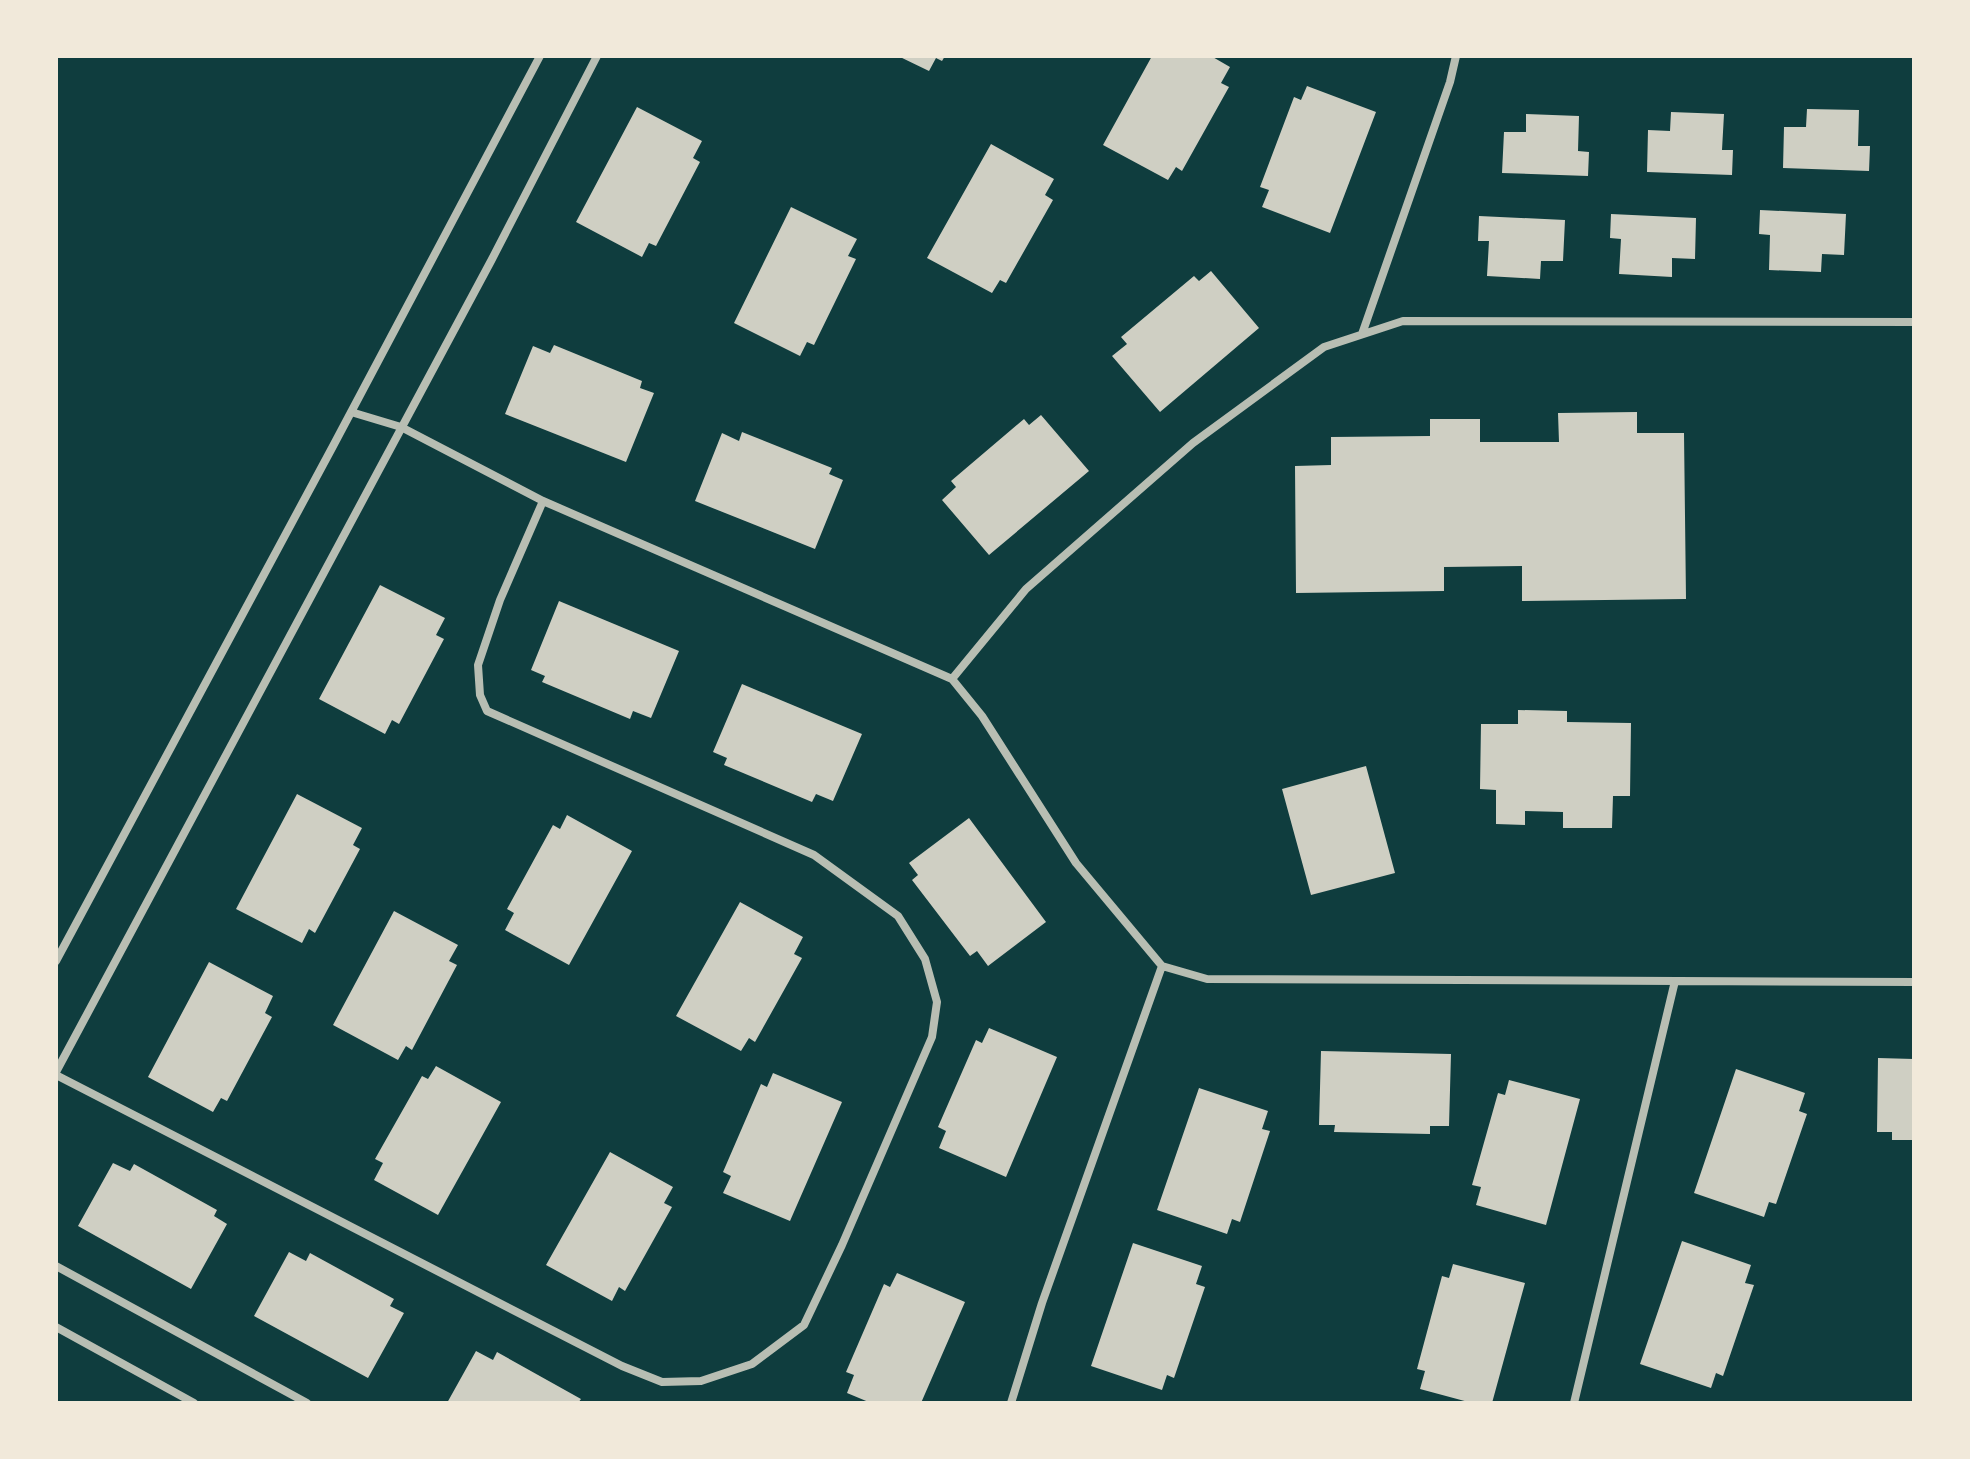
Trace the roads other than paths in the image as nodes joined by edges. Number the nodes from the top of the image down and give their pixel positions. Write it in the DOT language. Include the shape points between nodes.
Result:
graph roads {
  1 [pos="540,56"];
  2 [pos="597,56"];
  3 [pos="1456,56"];
  4 [pos="1914,322"];
  5 [pos="1362,334"];
  6 [pos="351,412"];
  7 [pos="401,427"];
  8 [pos="543,501"];
  9 [pos="952,679"];
  10 [pos="56,961"];
  11 [pos="1162,966"];
  12 [pos="1675,981"];
  13 [pos="1914,982"];
  14 [pos="56,1073"];
  15 [pos="56,1266"];
  16 [pos="56,1327"];
  17 [pos="194,1403"];
  18 [pos="307,1403"];
  19 [pos="1011,1403"];
  20 [pos="1574,1403"];
  1 -- 6 [label="street"];
  2 -- 7 [label="street"];
  3 -- 5 [label="street"];
  4 -- 5 [label="street" via="1403,321"];
  5 -- 9 [label="street" via="1324,347 1193,443 1026,589"];
  6 -- 7 [label="street"];
  6 -- 10 [label="street"];
  7 -- 8 [label="street"];
  7 -- 14 [label="street"];
  8 -- 9 [label="street"];
  8 -- 14 [label="street" via="478,665 487,711 814,855 898,916 925,959 937,1002 932,1037 804,1325 752,1364 701,1381 662,1382"];
  9 -- 11 [label="street" via="982,716 1076,863"];
  11 -- 12 [label="street" via="1207,979"];
  11 -- 19 [label="street"];
  12 -- 13 [label="street"];
  12 -- 20 [label="street"];
  15 -- 18 [label="street"];
  16 -- 17 [label="street"];
}
